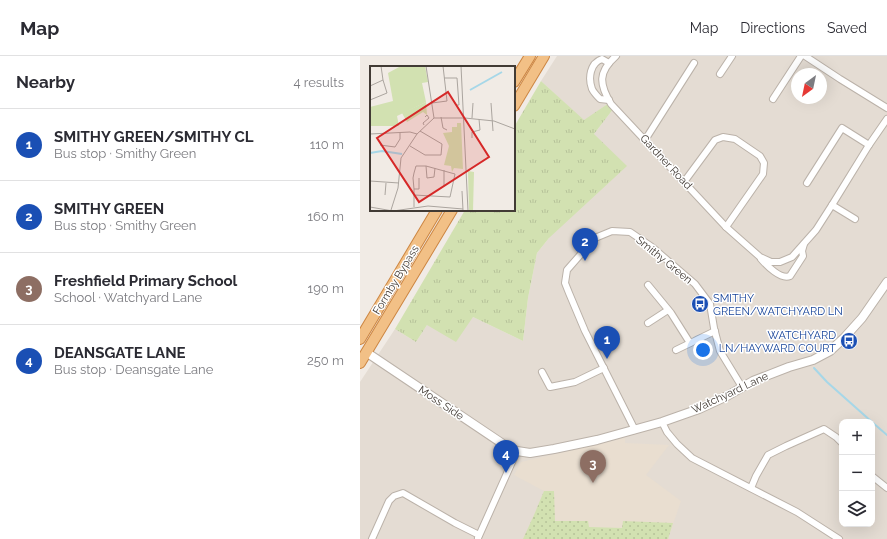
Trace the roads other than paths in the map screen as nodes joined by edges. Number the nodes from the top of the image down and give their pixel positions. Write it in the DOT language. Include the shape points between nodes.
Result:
graph roads {
  1 [pos="530,56"];
  2 [pos="544,56"];
  3 [pos="616,56"];
  4 [pos="732,56"];
  5 [pos="801,56"];
  6 [pos="805,56"];
  7 [pos="609,63"];
  8 [pos="694,63"];
  9 [pos="720,74"];
  10 [pos="515,80"];
  11 [pos="773,99"];
  12 [pos="609,100"];
  13 [pos="515,104"];
  14 [pos="887,108"];
  15 [pos="887,119"];
  16 [pos="644,140"];
  17 [pos="870,145"];
  18 [pos="684,182"];
  19 [pos="807,184"];
  20 [pos="832,206"];
  21 [pos="436,211"];
  22 [pos="451,211"];
  23 [pos="855,219"];
  24 [pos="726,227"];
  25 [pos="804,244"];
  26 [pos="760,258"];
  27 [pos="887,282"];
  28 [pos="648,285"];
  29 [pos="668,310"];
  30 [pos="648,323"];
  31 [pos="715,331"];
  32 [pos="360,339"];
  33 [pos="690,343"];
  34 [pos="676,350"];
  35 [pos="366,352"];
  36 [pos="360,363"];
  37 [pos="604,368"];
  38 [pos="542,372"];
  39 [pos="742,387"];
  40 [pos="662,422"];
  41 [pos="635,430"];
  42 [pos="839,440"];
  43 [pos="517,451"];
  44 [pos="875,478"];
  45 [pos="751,488"];
  46 [pos="887,488"];
  47 [pos="478,537"];
  48 [pos="372,539"];
  49 [pos="839,539"];
  1 -- 10 [label="highway"];
  2 -- 13 [label="highway"];
  3 -- 7 [label="street, Gardner Road"];
  4 -- 9 [label="street"];
  5 -- 11 [label="street"];
  6 -- 14 [label="street"];
  7 -- 12 [label="street, Gardner Road" via="602,80"];
  7 -- 12 [label="street" via="599,60 592,67 590,74 592,88 597,96"];
  8 -- 16 [label="street"];
  12 -- 16 [label="street, Gardner Road"];
  15 -- 17 [label="street, Gardner Road"];
  16 -- 18 [label="street, Gardner Road"];
  17 -- 19 [label="street" via="842,128"];
  17 -- 20 [label="street, Gardner Road"];
  18 -- 24 [label="street, Gardner Road"];
  18 -- 24 [label="street" via="715,140 723,137 735,139 760,156 764,163 763,174"];
  20 -- 23 [label="street"];
  20 -- 25 [label="street, Gardner Road"];
  21 -- 32 [label="highway, Formby Bypass"];
  22 -- 35 [label="highway, Formby Bypass"];
  24 -- 26 [label="street, Gardner Road"];
  25 -- 26 [label="street, Gardner Road" via="792,257 780,262"];
  25 -- 26 [label="street, Gardner Road" via="803,256 788,278 772,270"];
  27 -- 39 [label="street, Watchyard Lane" via="862,318 830,351"];
  28 -- 29 [label="street"];
  29 -- 30 [label="street"];
  29 -- 33 [label="street"];
  31 -- 33 [label="street"];
  31 -- 37 [label="street, Smithy Green" via="710,304 695,284 652,247 630,232 612,231 595,238 566,270 565,283"];
  31 -- 39 [label="street, Smithy Green" via="720,351"];
  33 -- 34 [label="street"];
  35 -- 36 [label="highway, Formby Bypass"];
  35 -- 43 [label="street, Moss Side"];
  37 -- 38 [label="street" via="575,382 550,387"];
  37 -- 41 [label="street, Smithy Green"];
  39 -- 40 [label="street, Watchyard Lane" via="706,406"];
  40 -- 41 [label="street, Watchyard Lane"];
  40 -- 45 [label="street" via="667,432 692,458"];
  41 -- 43 [label="street, Watchyard Lane" via="554,449 530,453"];
  42 -- 45 [label="street" via="824,429 768,455"];
  43 -- 47 [label="street"];
  44 -- 46 [label="street"];
  45 -- 49 [label="street" via="797,512"];
  47 -- 48 [label="street" via="403,493 389,501"];
}
